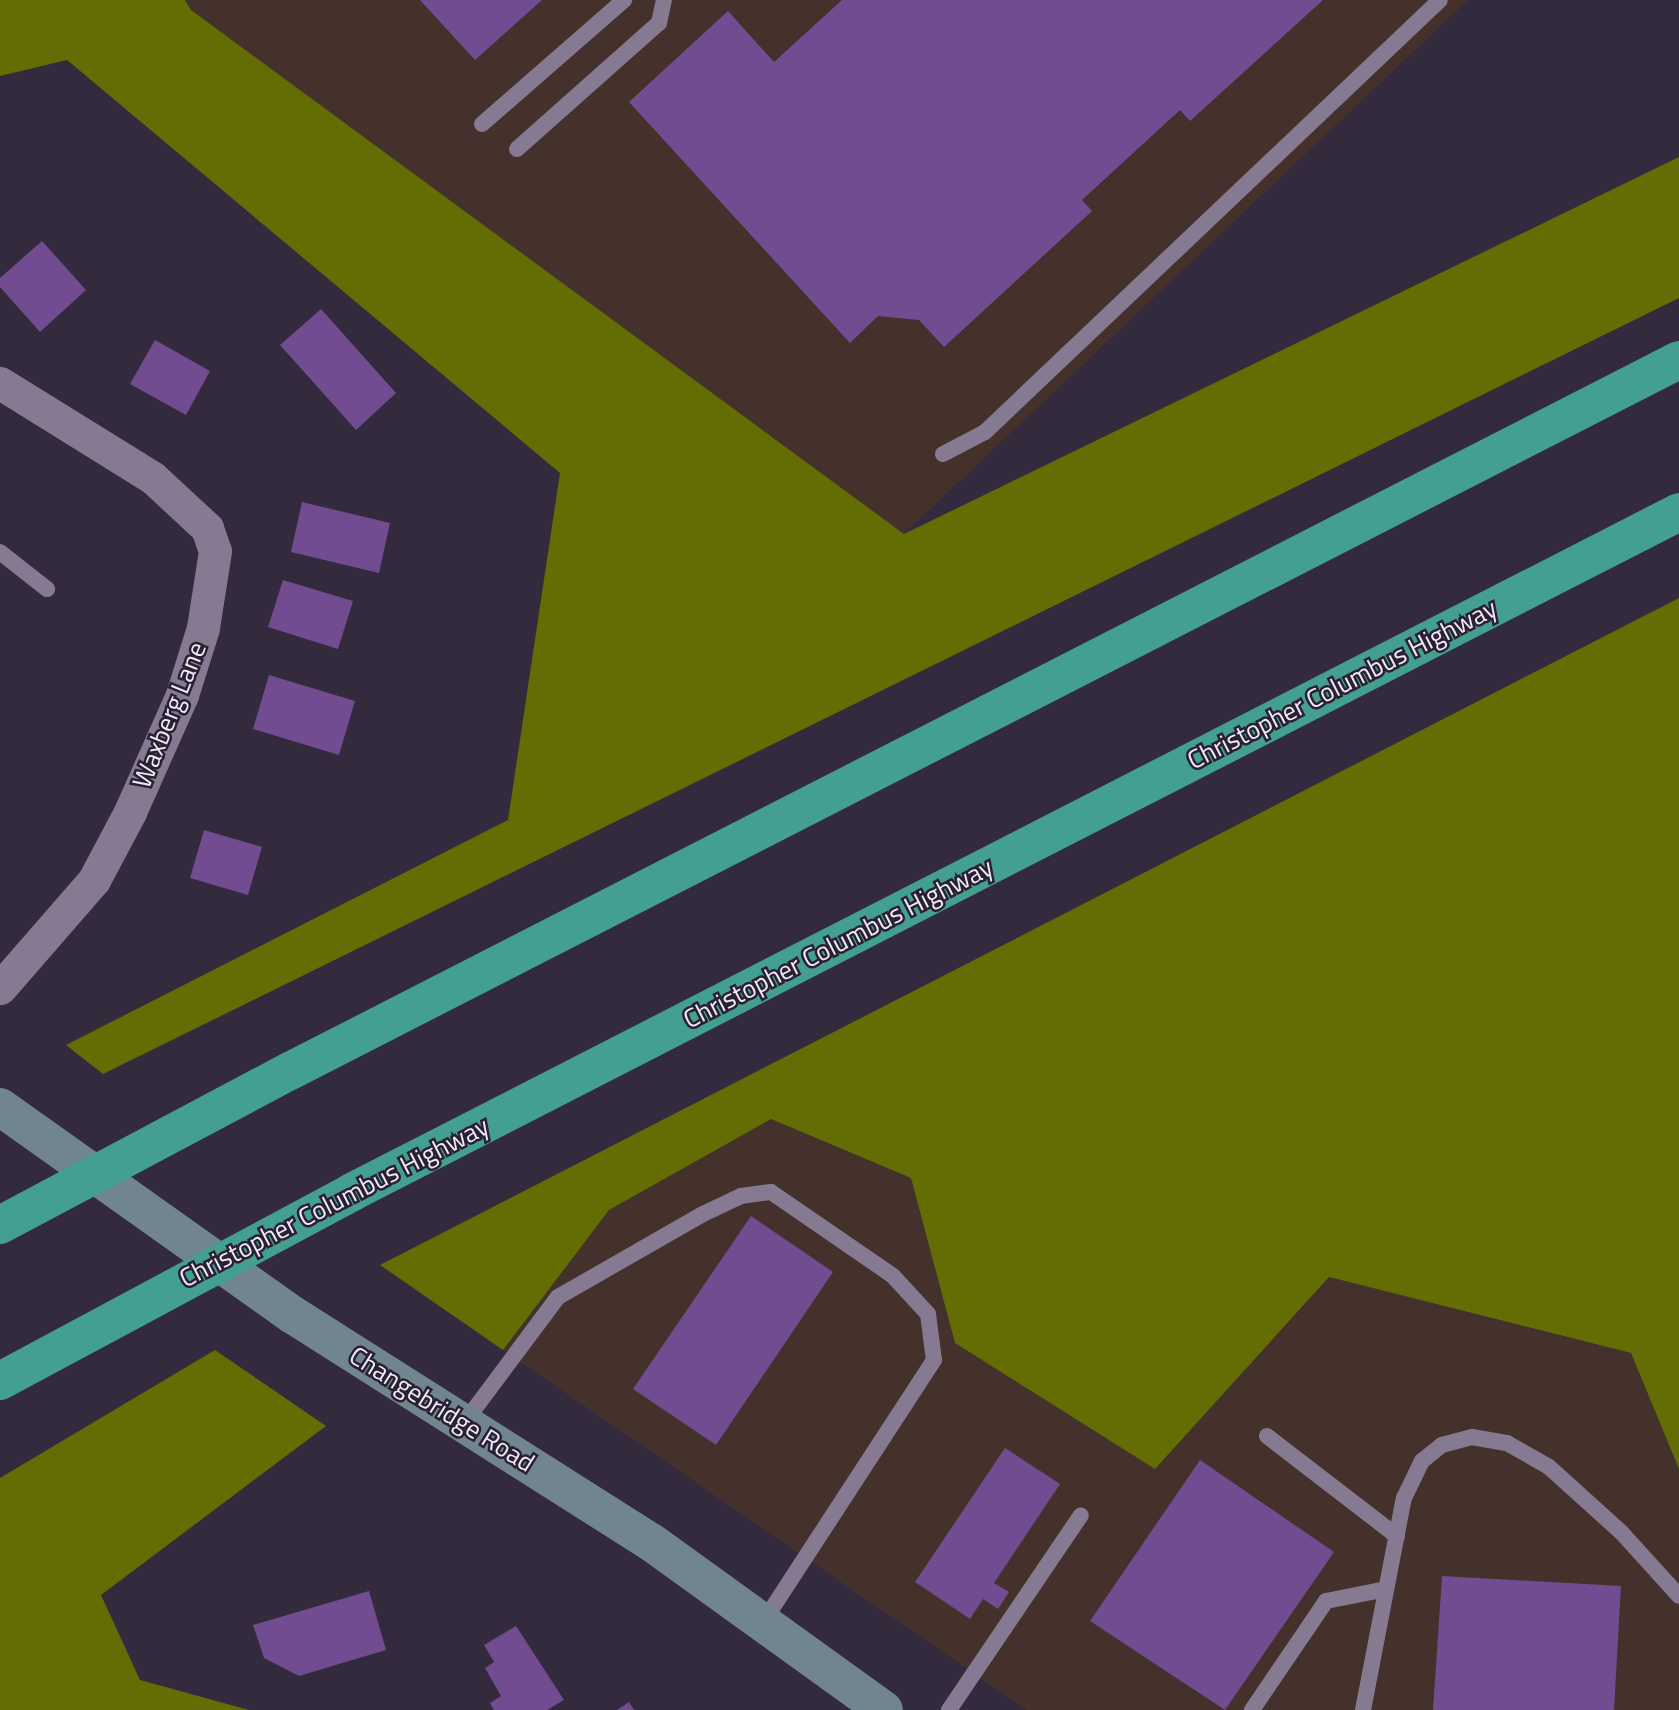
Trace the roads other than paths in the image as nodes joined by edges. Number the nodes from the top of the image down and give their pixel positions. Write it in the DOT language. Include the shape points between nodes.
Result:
graph roads {
  1 [pos="624,0"];
  2 [pos="664,0"];
  3 [pos="1440,0"];
  4 [pos="482,124"];
  5 [pos="517,149"];
  6 [pos="1679,360"];
  7 [pos="0,383"];
  8 [pos="943,454"];
  9 [pos="1679,512"];
  10 [pos="0,552"];
  11 [pos="47,589"];
  12 [pos="0,988"];
  13 [pos="8,1113"];
  14 [pos="0,1225"];
  15 [pos="0,1381"];
  16 [pos="464,1423"];
  17 [pos="1267,1436"];
  18 [pos="1081,1515"];
  19 [pos="1397,1536"];
  20 [pos="1386,1589"];
  21 [pos="1679,1596"];
  22 [pos="763,1622"];
  23 [pos="884,1710"];
  24 [pos="949,1710"];
  25 [pos="1252,1710"];
  26 [pos="1363,1710"];
  1 -- 4 [label="lane"];
  2 -- 5 [label="lane" via="659,23"];
  3 -- 8 [label="lane" via="985,432"];
  6 -- 14 [label="highway" via="302,1065"];
  7 -- 12 [label="street, Waxberg Lane" via="153,478 207,528 215,551 203,628 182,695 130,812 94,880"];
  9 -- 15 [label="highway, Christopher Columbus Highway" via="352,1192"];
  10 -- 11 [label="lane"];
  13 -- 16 [label="main road, Changebridge Road" via="293,1315"];
  16 -- 22 [label="main road, Changebridge Road" via="652,1542"];
  16 -- 22 [label="lane" via="558,1297 702,1214 741,1196 771,1192 893,1276 928,1314 934,1360"];
  17 -- 19 [label="lane"];
  18 -- 24 [label="lane"];
  19 -- 20 [label="lane"];
  19 -- 21 [label="lane" via="1404,1498 1422,1461 1442,1445 1472,1437 1507,1443 1549,1467 1621,1532"];
  20 -- 25 [label="lane" via="1326,1601"];
  20 -- 26 [label="lane"];
  22 -- 23 [label="main road, Changebridge Road"];
}
